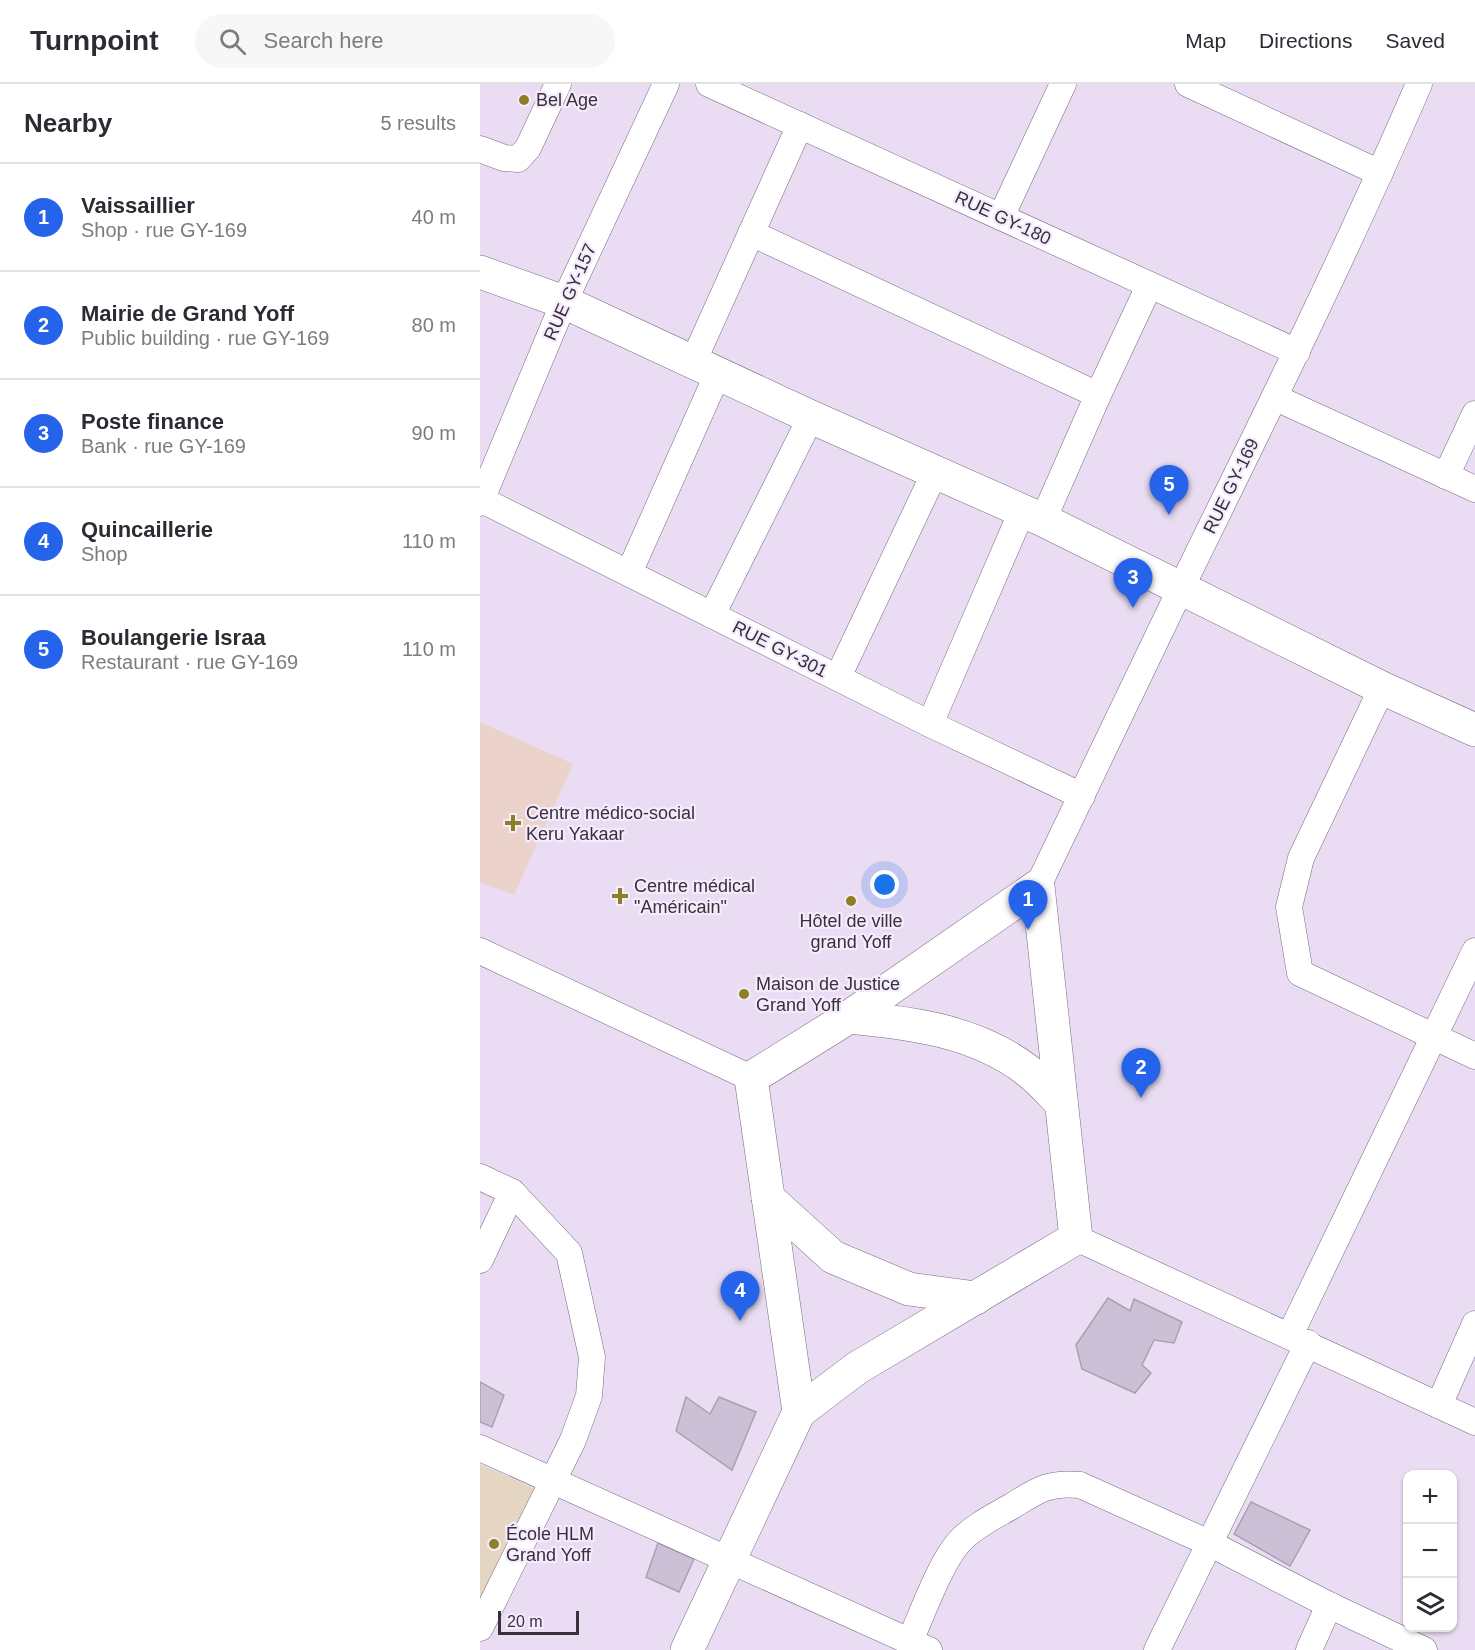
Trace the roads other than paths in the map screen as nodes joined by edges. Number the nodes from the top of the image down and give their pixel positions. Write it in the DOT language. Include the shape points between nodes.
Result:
graph roads {
  1 [pos="558,84"];
  2 [pos="666,84"];
  3 [pos="709,84"];
  4 [pos="1063,84"];
  5 [pos="1188,84"];
  6 [pos="1419,84"];
  7 [pos="800,125"];
  8 [pos="480,149"];
  9 [pos="1380,173"];
  10 [pos="1002,217"];
  11 [pos="751,232"];
  12 [pos="480,272"];
  13 [pos="1149,286"];
  14 [pos="564,302"];
  15 [pos="1297,352"];
  16 [pos="705,368"];
  17 [pos="1098,395"];
  18 [pos="1276,398"];
  19 [pos="1475,414"];
  20 [pos="811,417"];
  21 [pos="936,472"];
  22 [pos="1446,476"];
  23 [pos="1475,489"];
  24 [pos="480,500"];
  25 [pos="1032,515"];
  26 [pos="629,573"];
  27 [pos="1180,589"];
  28 [pos="712,615"];
  29 [pos="838,677"];
  30 [pos="1382,688"];
  31 [pos="930,724"];
  32 [pos="1475,730"];
  33 [pos="1082,796"];
  34 [pos="1038,886"];
  35 [pos="480,951"];
  36 [pos="1475,951"];
  37 [pos="849,1017"];
  38 [pos="1433,1036"];
  39 [pos="1475,1056"];
  40 [pos="751,1078"];
  41 [pos="1061,1103"];
  42 [pos="480,1177"];
  43 [pos="512,1192"];
  44 [pos="768,1198"];
  45 [pos="1076,1238"];
  46 [pos="480,1260"];
  47 [pos="976,1298"];
  48 [pos="1475,1324"];
  49 [pos="1299,1339"];
  50 [pos="1439,1405"];
  51 [pos="799,1412"];
  52 [pos="1475,1422"];
  53 [pos="480,1448"];
  54 [pos="553,1482"];
  55 [pos="1209,1543"];
  56 [pos="728,1560"];
  57 [pos="1329,1605"];
  58 [pos="480,1628"];
  59 [pos="920,1646"];
  60 [pos="687,1650"];
  61 [pos="1157,1650"];
  62 [pos="1309,1650"];
  63 [pos="1424,1650"];
  1 -- 8 [label="street" via="528,148 518,159"];
  2 -- 14 [label="street, RUE GY-157"];
  3 -- 7 [label="street, RUE GY-180"];
  4 -- 10 [label="street"];
  5 -- 9 [label="street"];
  6 -- 9 [label="street, RUE GY-169"];
  7 -- 10 [label="street, RUE GY-180"];
  7 -- 11 [label="street"];
  9 -- 15 [label="street, RUE GY-169"];
  10 -- 13 [label="street, RUE GY-180"];
  11 -- 16 [label="street"];
  11 -- 17 [label="street"];
  12 -- 14 [label="street"];
  13 -- 15 [label="street, RUE GY-180"];
  13 -- 17 [label="street"];
  14 -- 16 [label="street"];
  14 -- 24 [label="street, RUE GY-157"];
  15 -- 18 [label="street, RUE GY-169"];
  16 -- 20 [label="street"];
  16 -- 26 [label="street"];
  17 -- 25 [label="street"];
  18 -- 22 [label="street"];
  18 -- 27 [label="street, RUE GY-169"];
  19 -- 22 [label="street"];
  20 -- 21 [label="street"];
  20 -- 28 [label="street"];
  21 -- 25 [label="street"];
  21 -- 29 [label="street"];
  22 -- 23 [label="street"];
  24 -- 26 [label="street, RUE GY-301"];
  25 -- 27 [label="street"];
  25 -- 31 [label="street"];
  26 -- 28 [label="street, RUE GY-301"];
  27 -- 30 [label="street"];
  27 -- 33 [label="street, RUE GY-169"];
  28 -- 29 [label="street, RUE GY-301"];
  29 -- 31 [label="street, RUE GY-301"];
  30 -- 32 [label="street"];
  30 -- 38 [label="street" via="1301,858 1289,907 1300,973"];
  31 -- 33 [label="street, RUE GY-301"];
  33 -- 34 [label="street, RUE GY-169"];
  34 -- 37 [label="street"];
  34 -- 41 [label="street"];
  35 -- 40 [label="street"];
  36 -- 38 [label="street"];
  37 -- 40 [label="street"];
  37 -- 41 [label="street" via="909,1023 977,1041 1027,1070"];
  38 -- 39 [label="street"];
  38 -- 49 [label="street"];
  40 -- 44 [label="street"];
  41 -- 45 [label="street"];
  42 -- 43 [label="street"];
  43 -- 46 [label="street"];
  43 -- 54 [label="street" via="569,1253 592,1357 588,1396"];
  44 -- 47 [label="street" via="833,1257 909,1289"];
  44 -- 51 [label="street"];
  45 -- 47 [label="street"];
  45 -- 49 [label="street"];
  47 -- 51 [label="street" via="857,1368"];
  48 -- 50 [label="street"];
  49 -- 50 [label="street"];
  49 -- 55 [label="street"];
  50 -- 52 [label="street"];
  51 -- 56 [label="street"];
  53 -- 54 [label="street"];
  54 -- 56 [label="street"];
  54 -- 58 [label="street"];
  55 -- 57 [label="street"];
  55 -- 59 [label="street" via="1080,1485 1060,1483 1040,1489 960,1540 950,1555"];
  55 -- 61 [label="street"];
  56 -- 59 [label="street"];
  56 -- 60 [label="street"];
  57 -- 62 [label="street"];
  57 -- 63 [label="street"];
}
